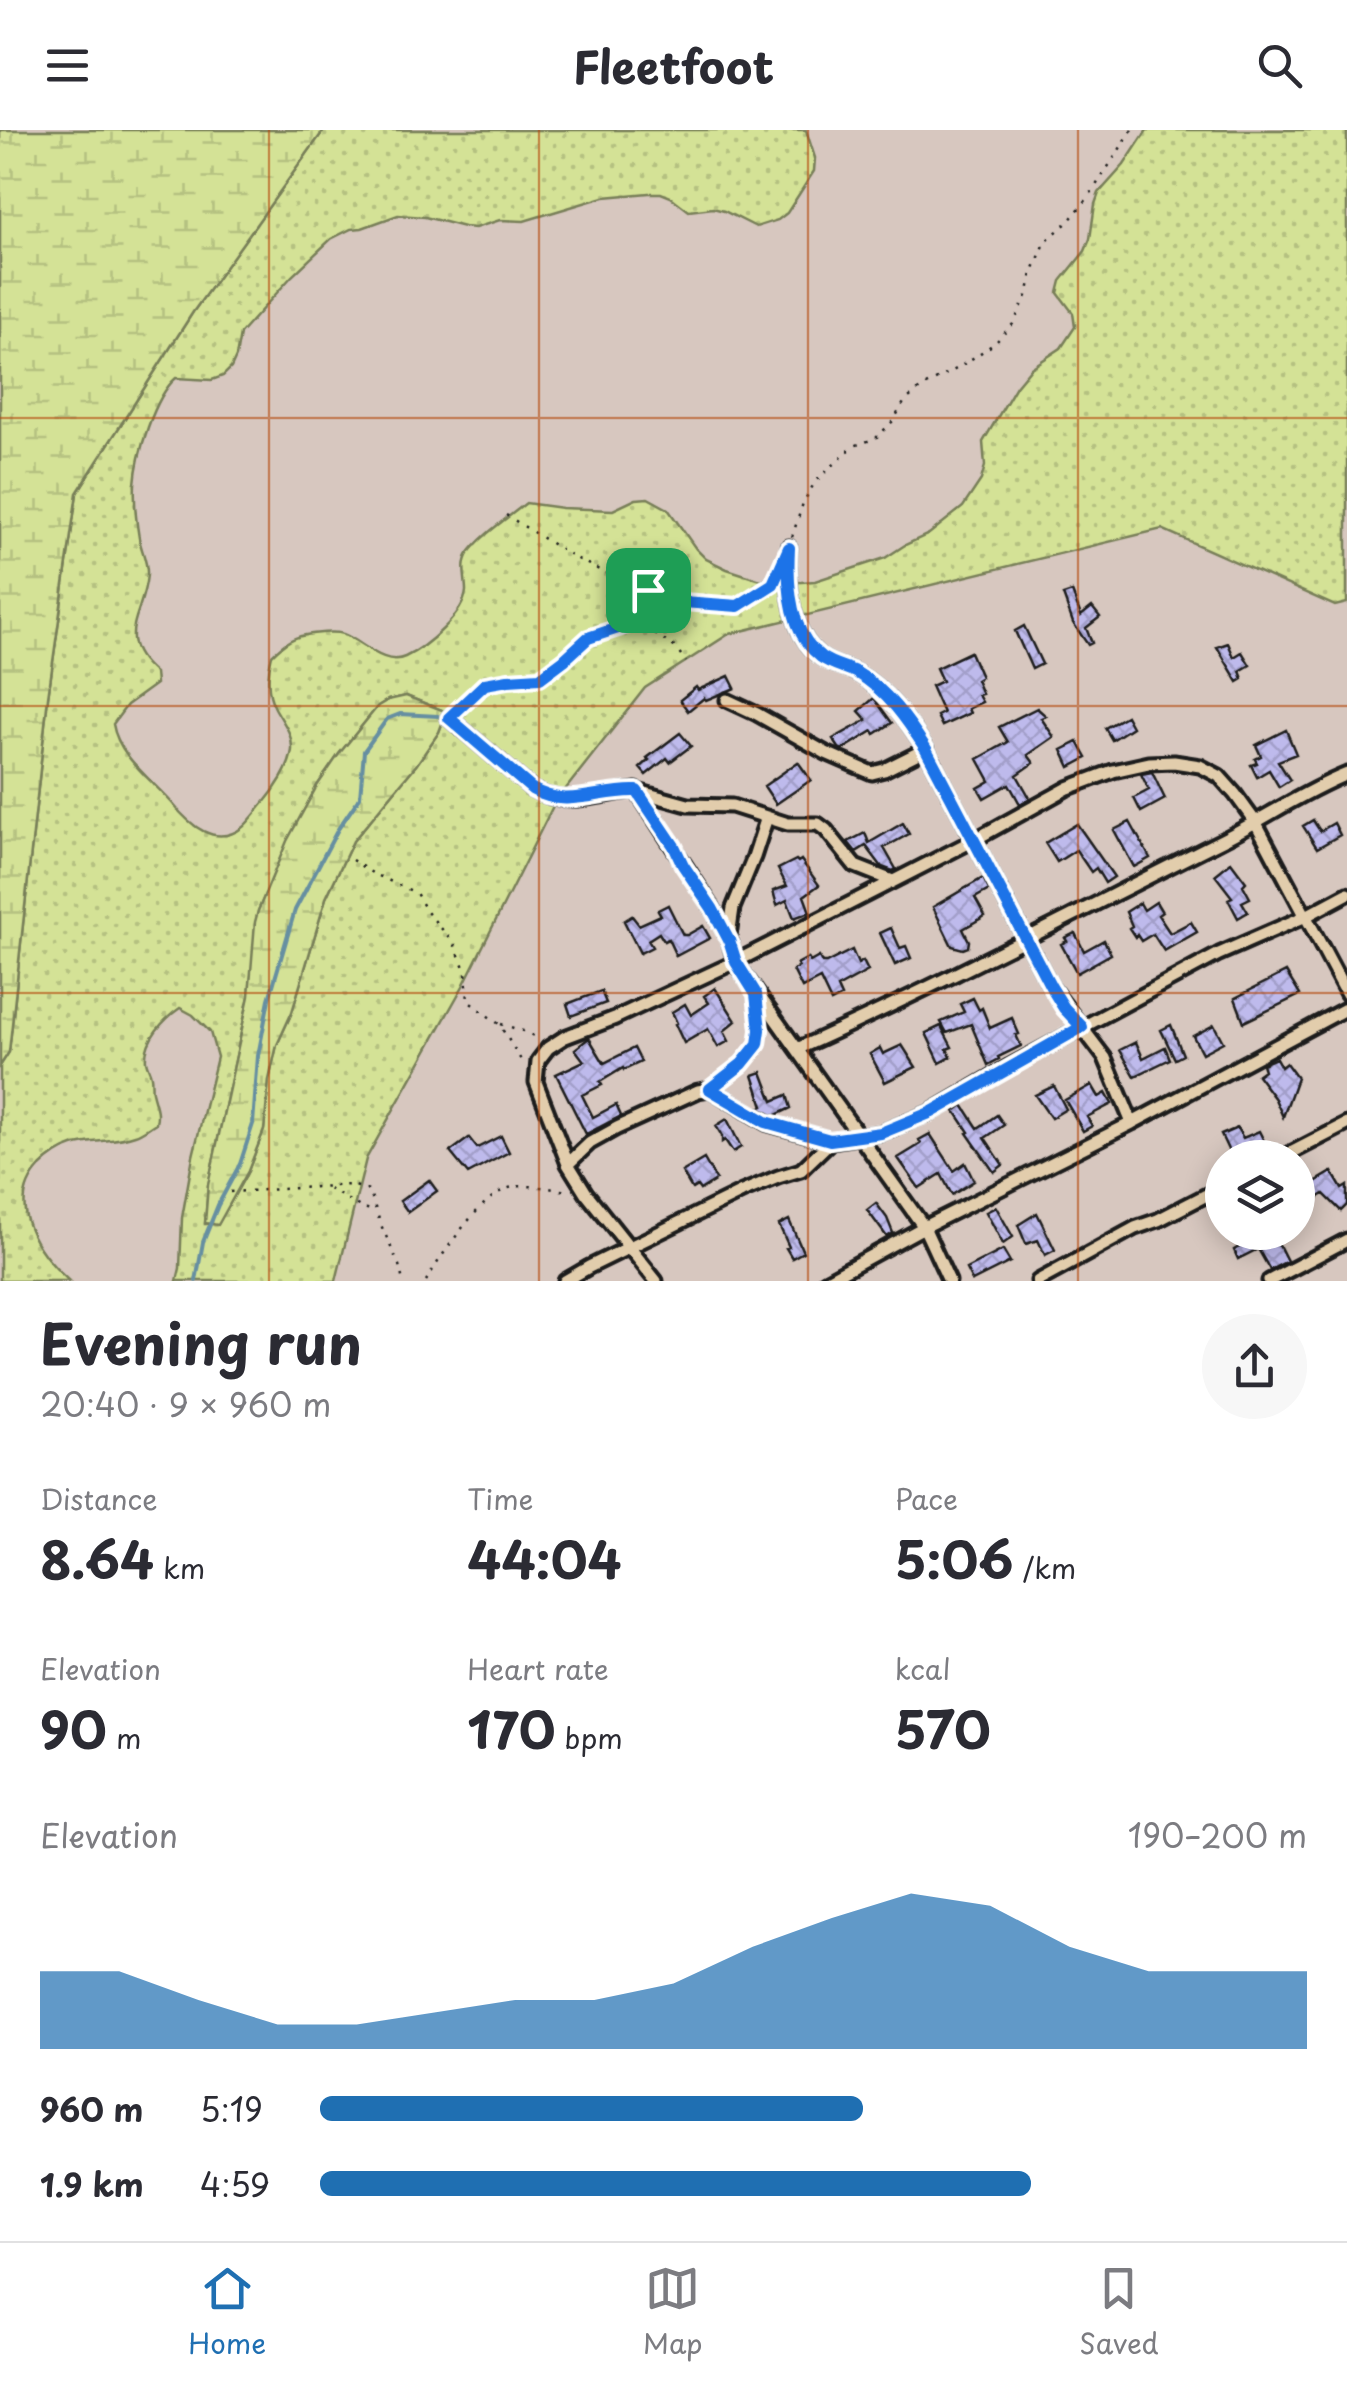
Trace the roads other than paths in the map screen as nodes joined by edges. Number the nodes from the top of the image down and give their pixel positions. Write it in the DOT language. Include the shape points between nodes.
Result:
graph roads {
  1 [pos="789,548"];
  2 [pos="727,700"];
  3 [pos="449,718"];
  4 [pos="926,749"];
  5 [pos="1347,774"];
  6 [pos="637,791"];
  7 [pos="767,817"];
  8 [pos="1256,824"];
  9 [pos="974,840"];
  10 [pos="893,881"];
  11 [pos="1347,894"];
  12 [pos="1306,916"];
  13 [pos="729,940"];
  14 [pos="1026,940"];
  15 [pos="736,962"];
  16 [pos="1347,994"];
  17 [pos="1347,1008"];
  18 [pos="1082,1027"];
  19 [pos="798,1049"];
  20 [pos="1132,1123"];
  21 [pos="1347,1124"];
  22 [pos="858,1137"];
  23 [pos="830,1140"];
  24 [pos="1315,1140"];
  25 [pos="568,1164"];
  26 [pos="1205,1196"];
  27 [pos="924,1227"];
  28 [pos="1347,1240"];
  29 [pos="630,1246"];
  30 [pos="565,1281"];
  31 [pos="656,1281"];
  32 [pos="825,1281"];
  33 [pos="949,1281"];
  34 [pos="1038,1281"];
  35 [pos="1269,1281"];
  1 -- 4 [label="street" via="788,593 814,651 885,696"];
  2 -- 4 [label="street" via="872,773"];
  3 -- 6 [label="street" via="544,796 580,800"];
  4 -- 9 [label="street"];
  5 -- 8 [label="street"];
  6 -- 7 [label="street"];
  6 -- 13 [label="street"];
  7 -- 10 [label="street" via="822,826 855,866"];
  7 -- 13 [label="street" via="729,920"];
  8 -- 9 [label="street" via="1219,776 1200,766 1149,763 1068,788"];
  8 -- 12 [label="street"];
  8 -- 14 [label="street"];
  9 -- 10 [label="street"];
  9 -- 14 [label="street"];
  10 -- 15 [label="street"];
  11 -- 12 [label="street"];
  12 -- 16 [label="street"];
  12 -- 18 [label="street"];
  13 -- 15 [label="street"];
  14 -- 18 [label="street"];
  14 -- 19 [label="street"];
  15 -- 19 [label="street"];
  15 -- 25 [label="street" via="548,1048 538,1061 536,1082"];
  17 -- 20 [label="street"];
  18 -- 20 [label="street" via="1104,1058"];
  18 -- 22 [label="street" via="932,1112"];
  19 -- 22 [label="street"];
  20 -- 27 [label="street"];
  21 -- 24 [label="street"];
  22 -- 23 [label="street"];
  22 -- 27 [label="street"];
  23 -- 25 [label="street" via="766,1122 710,1089 617,1128"];
  23 -- 29 [label="street" via="801,1170"];
  25 -- 29 [label="street"];
  26 -- 34 [label="street"];
  27 -- 32 [label="street"];
  27 -- 33 [label="street"];
  28 -- 35 [label="street"];
  29 -- 30 [label="street"];
  29 -- 31 [label="street"];
}
